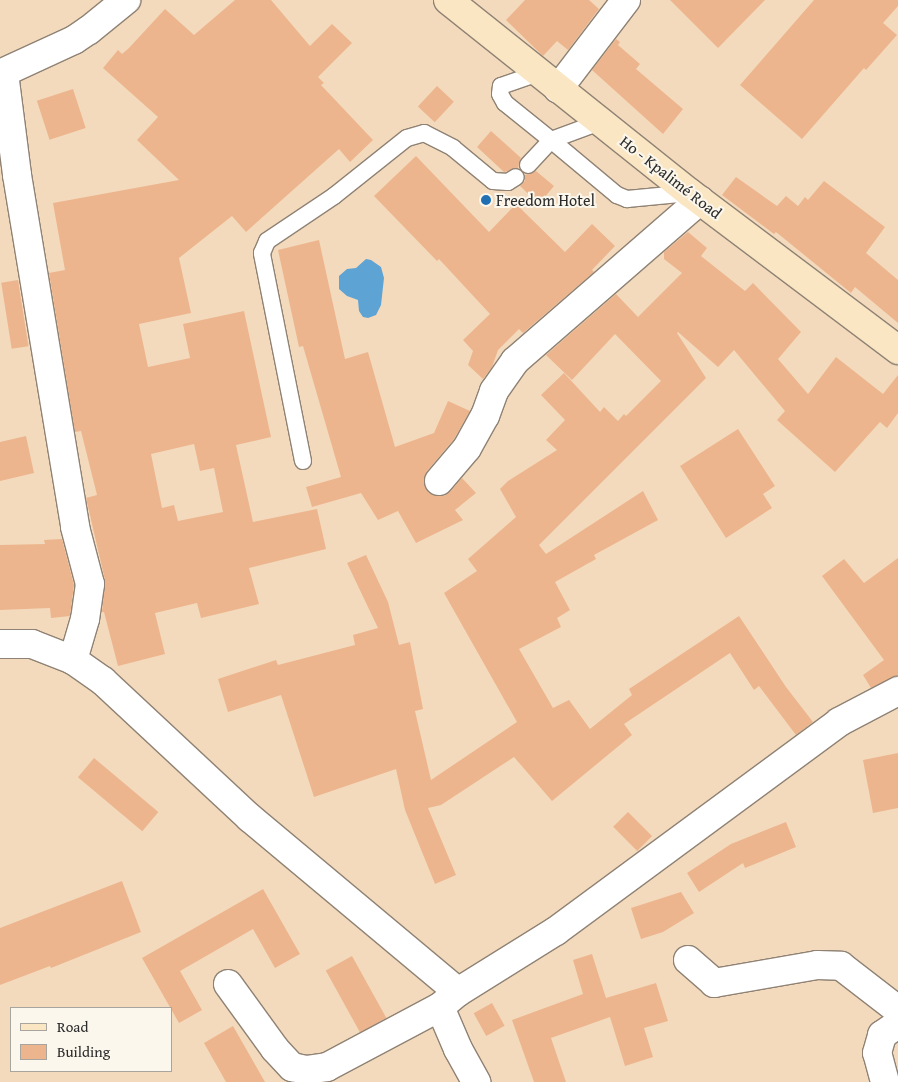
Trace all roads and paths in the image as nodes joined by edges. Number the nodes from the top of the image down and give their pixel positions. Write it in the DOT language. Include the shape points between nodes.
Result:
graph roads {
  1 [pos="126,0"];
  2 [pos="448,0"];
  3 [pos="626,0"];
  4 [pos="2,73"];
  5 [pos="548,81"];
  6 [pos="600,122"];
  7 [pos="551,140"];
  8 [pos="528,165"];
  9 [pos="516,177"];
  10 [pos="695,196"];
  11 [pos="898,350"];
  12 [pos="304,461"];
  13 [pos="439,481"];
  14 [pos="0,644"];
  15 [pos="73,660"];
  16 [pos="898,691"];
  17 [pos="688,960"];
  18 [pos="228,984"];
  19 [pos="449,1000"];
  20 [pos="898,1010"];
  21 [pos="898,1024"];
  22 [pos="476,1082"];
  23 [pos="885,1082"];
  1 -- 4 [label="street" via="74,40"];
  2 -- 5 [label="main road, Ho - Kpalimé Road"];
  3 -- 5 [label="street"];
  4 -- 15 [label="street" via="73,518 90,584 85,619"];
  5 -- 6 [label="main road, Ho - Kpalimé Road"];
  5 -- 7 [label="lane" via="501,86 500,94 505,103"];
  6 -- 7 [label="lane"];
  6 -- 10 [label="main road, Ho - Kpalimé Road"];
  7 -- 8 [label="lane"];
  7 -- 10 [label="lane" via="622,197"];
  9 -- 12 [label="lane" via="508,182 492,181 453,148 424,133 407,138 334,196 267,241 262,253"];
  10 -- 11 [label="main road, Ho - Kpalimé Road"];
  10 -- 13 [label="street" via="515,361 494,391 468,448"];
  14 -- 15 [label="street" via="32,644"];
  15 -- 19 [label="street" via="103,681"];
  16 -- 19 [label="street" via="839,722 556,931"];
  17 -- 20 [label="street" via="714,983 817,965 840,966"];
  18 -- 19 [label="street" via="283,1059 292,1067 306,1070 327,1067"];
  19 -- 22 [label="street" via="458,1049"];
  21 -- 23 [label="street" via="882,1034 877,1053"];
}
